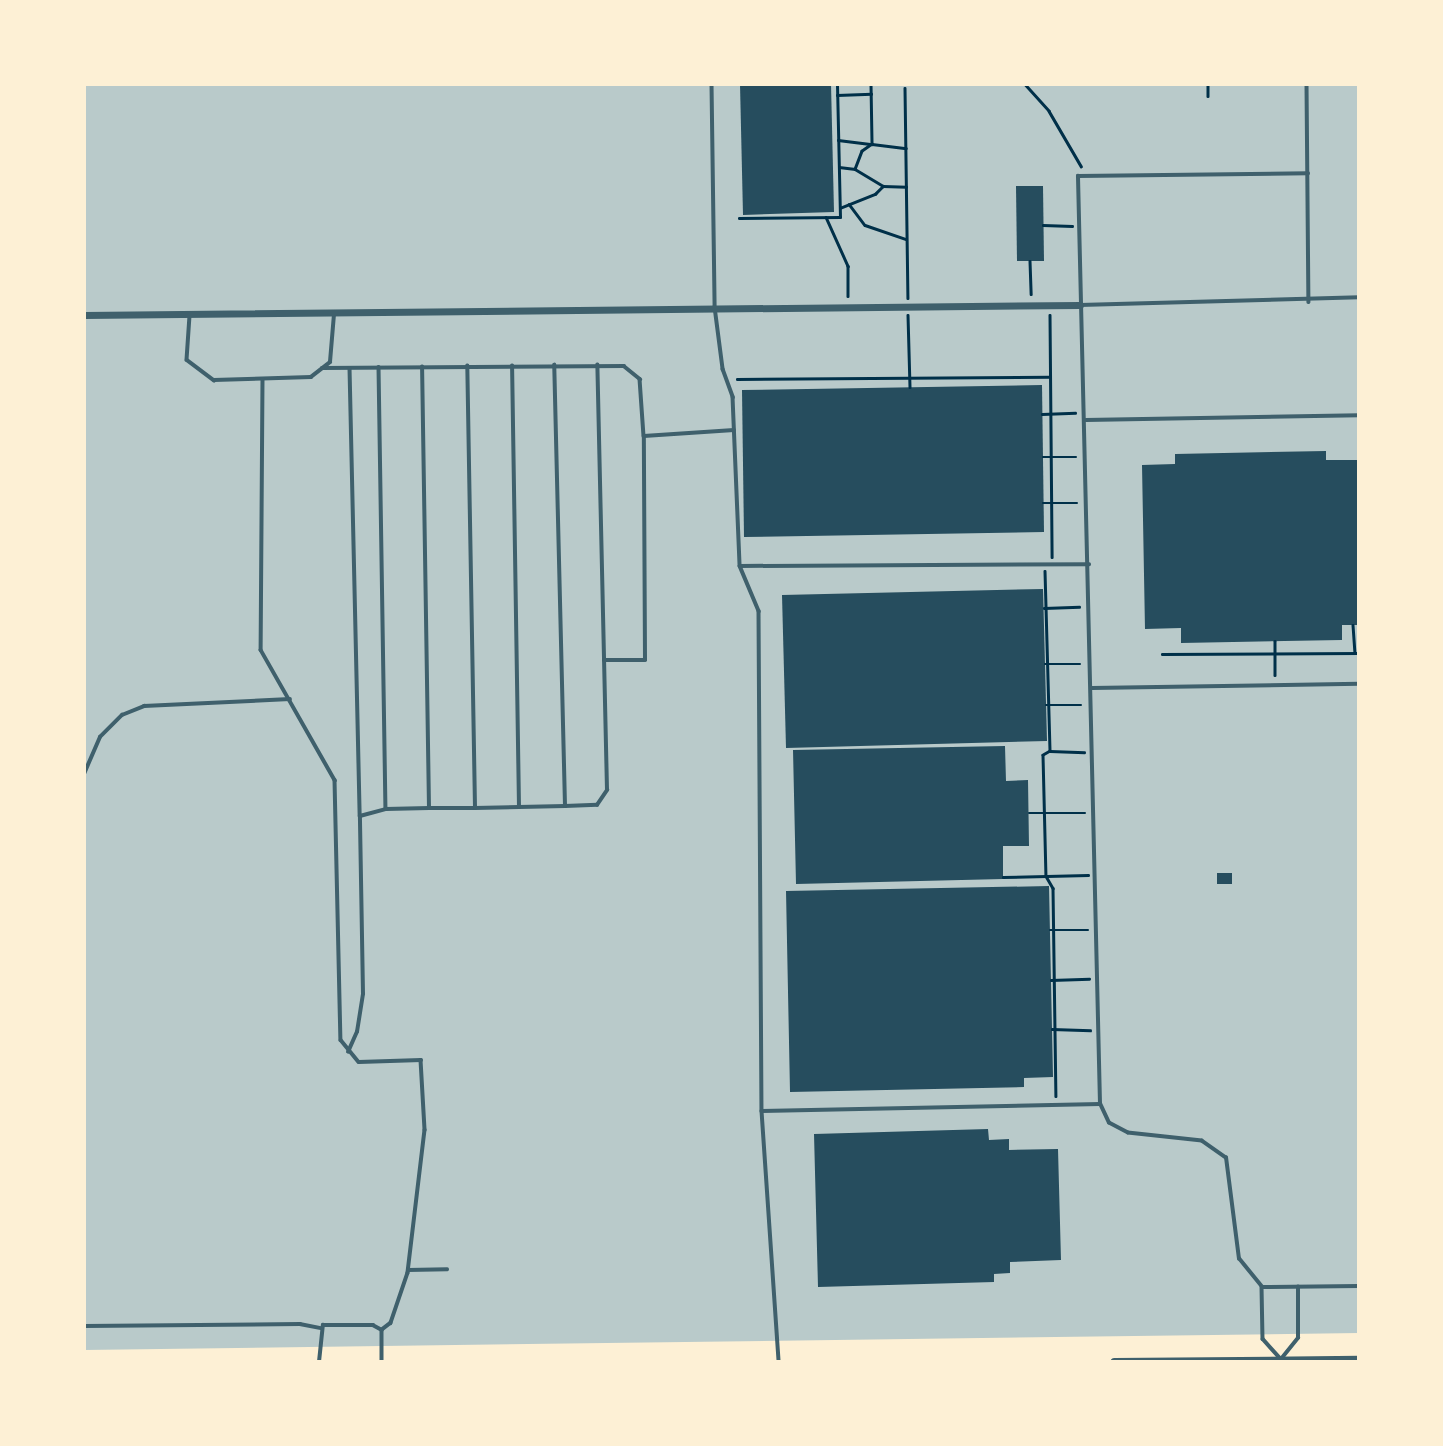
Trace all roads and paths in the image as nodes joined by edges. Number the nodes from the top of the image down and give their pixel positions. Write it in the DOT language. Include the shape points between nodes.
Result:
graph roads {
  1 [pos="712,84"];
  2 [pos="837,84"];
  3 [pos="871,84"];
  4 [pos="1024,84"];
  5 [pos="1208,84"];
  6 [pos="1307,84"];
  7 [pos="905,88"];
  8 [pos="871,94"];
  9 [pos="837,95"];
  10 [pos="1208,96"];
  11 [pos="838,140"];
  12 [pos="872,144"];
  13 [pos="906,148"];
  14 [pos="839,167"];
  15 [pos="855,169"];
  16 [pos="1308,173"];
  17 [pos="1080,176"];
  18 [pos="883,186"];
  19 [pos="906,187"];
  20 [pos="849,204"];
  21 [pos="840,208"];
  22 [pos="826,217"];
  23 [pos="739,218"];
  24 [pos="1043,225"];
  25 [pos="1078,226"];
  26 [pos="907,240"];
  27 [pos="1030,261"];
  28 [pos="1359,297"];
  29 [pos="1309,302"];
  30 [pos="908,304"];
  31 [pos="848,305"];
  32 [pos="1032,305"];
  33 [pos="1050,305"];
  34 [pos="1080,305"];
  35 [pos="715,307"];
  36 [pos="334,312"];
  37 [pos="190,314"];
  38 [pos="84,315"];
  39 [pos="554,365"];
  40 [pos="597,365"];
  41 [pos="467,366"];
  42 [pos="512,366"];
  43 [pos="422,367"];
  44 [pos="322,368"];
  45 [pos="350,368"];
  46 [pos="379,368"];
  47 [pos="910,376"];
  48 [pos="1051,377"];
  49 [pos="262,379"];
  50 [pos="726,379"];
  51 [pos="911,387"];
  52 [pos="1051,413"];
  53 [pos="1086,413"];
  54 [pos="1042,414"];
  55 [pos="1359,415"];
  56 [pos="1086,420"];
  57 [pos="734,430"];
  58 [pos="644,436"];
  59 [pos="1043,457"];
  60 [pos="1051,457"];
  61 [pos="1087,457"];
  62 [pos="1044,503"];
  63 [pos="1052,503"];
  64 [pos="1088,503"];
  65 [pos="1089,564"];
  66 [pos="1045,565"];
  67 [pos="1052,565"];
  68 [pos="740,566"];
  69 [pos="1090,607"];
  70 [pos="1045,608"];
  71 [pos="1353,625"];
  72 [pos="1275,641"];
  73 [pos="1357,653"];
  74 [pos="1161,654"];
  75 [pos="1275,654"];
  76 [pos="604,660"];
  77 [pos="1046,664"];
  78 [pos="1091,664"];
  79 [pos="1359,684"];
  80 [pos="1275,685"];
  81 [pos="1092,688"];
  82 [pos="290,699"];
  83 [pos="1047,705"];
  84 [pos="1092,705"];
  85 [pos="1050,751"];
  86 [pos="1093,752"];
  87 [pos="84,774"];
  88 [pos="565,806"];
  89 [pos="475,807"];
  90 [pos="519,807"];
  91 [pos="429,808"];
  92 [pos="386,809"];
  93 [pos="1029,813"];
  94 [pos="1045,813"];
  95 [pos="1094,813"];
  96 [pos="360,816"];
  97 [pos="1096,875"];
  98 [pos="1046,876"];
  99 [pos="1003,877"];
  100 [pos="1051,930"];
  101 [pos="1097,930"];
  102 [pos="1052,979"];
  103 [pos="1098,979"];
  104 [pos="1053,1029"];
  105 [pos="1099,1030"];
  106 [pos="348,1052"];
  107 [pos="1100,1104"];
  108 [pos="1056,1105"];
  109 [pos="762,1111"];
  110 [pos="84,1135"];
  111 [pos="84,1231"];
  112 [pos="447,1269"];
  113 [pos="408,1270"];
  114 [pos="1359,1286"];
  115 [pos="1262,1287"];
  116 [pos="1297,1287"];
  117 [pos="84,1326"];
  118 [pos="321,1328"];
  119 [pos="382,1330"];
  120 [pos="1281,1359"];
  121 [pos="1359,1360"];
  122 [pos="319,1362"];
  123 [pos="382,1362"];
  124 [pos="779,1362"];
  125 [pos="1114,1362"];
  1 -- 35 [label="lane"];
  2 -- 9 [label="path"];
  3 -- 8 [label="path"];
  4 -- 17 [label="path" via="1081,160"];
  5 -- 10 [label="path"];
  6 -- 16 [label="lane"];
  7 -- 13 [label="path"];
  8 -- 9 [label="path"];
  8 -- 12 [label="path"];
  9 -- 11 [label="path"];
  11 -- 12 [label="path"];
  11 -- 14 [label="path"];
  12 -- 13 [label="path"];
  12 -- 15 [label="path" via="862,152"];
  13 -- 19 [label="path"];
  14 -- 15 [label="path"];
  14 -- 21 [label="path"];
  15 -- 18 [label="path"];
  16 -- 17 [label="lane"];
  16 -- 29 [label="lane"];
  17 -- 25 [label="lane"];
  18 -- 19 [label="path"];
  18 -- 20 [label="path"];
  19 -- 26 [label="path"];
  20 -- 21 [label="path"];
  20 -- 26 [label="path" via="865,225"];
  21 -- 22 [label="path" via="840,217"];
  22 -- 23 [label="path"];
  22 -- 31 [label="path" via="848,266"];
  24 -- 25 [label="path"];
  25 -- 34 [label="lane"];
  26 -- 30 [label="path"];
  27 -- 32 [label="path"];
  28 -- 29 [label="lane"];
  29 -- 34 [label="lane"];
  30 -- 31 [label="street"];
  30 -- 32 [label="street"];
  30 -- 47 [label="path"];
  31 -- 35 [label="street"];
  32 -- 33 [label="street"];
  33 -- 34 [label="street"];
  33 -- 48 [label="path"];
  34 -- 53 [label="lane"];
  35 -- 36 [label="street"];
  35 -- 50 [label="lane"];
  36 -- 37 [label="street"];
  36 -- 44 [label="lane" via="330,362"];
  37 -- 38 [label="street"];
  37 -- 49 [label="lane" via="187,359 214,380"];
  39 -- 40 [label="lane"];
  39 -- 42 [label="lane"];
  39 -- 88 [label="lane"];
  40 -- 58 [label="lane" via="624,366 640,379"];
  40 -- 76 [label="lane"];
  41 -- 42 [label="lane"];
  41 -- 43 [label="lane"];
  41 -- 89 [label="lane"];
  42 -- 90 [label="lane"];
  43 -- 46 [label="lane"];
  43 -- 91 [label="lane"];
  44 -- 45 [label="lane"];
  44 -- 49 [label="lane" via="311,377"];
  45 -- 46 [label="lane"];
  45 -- 96 [label="lane"];
  46 -- 92 [label="lane"];
  47 -- 48 [label="path"];
  47 -- 50 [label="path"];
  47 -- 51 [label="path"];
  48 -- 52 [label="path"];
  49 -- 82 [label="lane" via="261,650"];
  50 -- 57 [label="lane" via="733,397"];
  52 -- 53 [label="path"];
  52 -- 54 [label="path"];
  52 -- 60 [label="path"];
  53 -- 56 [label="lane"];
  55 -- 56 [label="lane"];
  56 -- 61 [label="lane"];
  57 -- 58 [label="lane"];
  57 -- 68 [label="lane"];
  58 -- 76 [label="lane" via="645,660"];
  59 -- 60 [label="path"];
  60 -- 61 [label="path"];
  60 -- 63 [label="path"];
  61 -- 64 [label="lane"];
  62 -- 63 [label="path"];
  63 -- 64 [label="path"];
  63 -- 67 [label="path"];
  64 -- 65 [label="lane"];
  65 -- 67 [label="lane"];
  65 -- 69 [label="lane"];
  66 -- 67 [label="lane"];
  66 -- 68 [label="lane"];
  66 -- 70 [label="path"];
  68 -- 109 [label="lane" via="759,611"];
  69 -- 70 [label="path"];
  69 -- 78 [label="lane"];
  70 -- 77 [label="path"];
  71 -- 73 [label="path"];
  72 -- 75 [label="path"];
  73 -- 75 [label="path"];
  74 -- 75 [label="path"];
  75 -- 80 [label="path"];
  76 -- 88 [label="lane" via="607,790 597,805"];
  77 -- 78 [label="path"];
  77 -- 83 [label="path"];
  78 -- 81 [label="lane"];
  79 -- 80 [label="lane"];
  80 -- 81 [label="lane"];
  81 -- 84 [label="lane"];
  82 -- 87 [label="lane" via="144,706 122,715 100,737"];
  82 -- 106 [label="lane" via="335,780 341,1040"];
  83 -- 84 [label="path"];
  83 -- 85 [label="path"];
  84 -- 86 [label="lane"];
  85 -- 86 [label="path"];
  85 -- 94 [label="path" via="1043,755"];
  86 -- 95 [label="lane"];
  88 -- 90 [label="lane"];
  89 -- 90 [label="lane"];
  89 -- 91 [label="lane"];
  91 -- 92 [label="lane"];
  92 -- 96 [label="lane"];
  93 -- 94 [label="path"];
  94 -- 95 [label="path"];
  94 -- 98 [label="path"];
  95 -- 97 [label="lane"];
  96 -- 106 [label="lane" via="363,994 357,1032"];
  97 -- 98 [label="path"];
  97 -- 101 [label="lane"];
  98 -- 99 [label="path"];
  98 -- 100 [label="path" via="1053,888"];
  100 -- 101 [label="path"];
  100 -- 102 [label="path"];
  101 -- 103 [label="lane"];
  102 -- 103 [label="path"];
  102 -- 104 [label="path"];
  103 -- 105 [label="lane"];
  104 -- 105 [label="path"];
  104 -- 108 [label="path"];
  105 -- 107 [label="lane"];
  106 -- 113 [label="lane" via="359,1062 421,1060 425,1130"];
  107 -- 108 [label="lane"];
  107 -- 115 [label="lane" via="1109,1123 1128,1133 1202,1141 1226,1158 1238,1259"];
  108 -- 109 [label="lane"];
  109 -- 124 [label="lane"];
  110 -- 111 [label="lane"];
  112 -- 113 [label="lane"];
  113 -- 119 [label="lane" via="391,1323"];
  114 -- 116 [label="lane"];
  115 -- 116 [label="lane"];
  115 -- 120 [label="lane" via="1263,1339"];
  116 -- 120 [label="lane" via="1297,1338"];
  117 -- 118 [label="lane" via="300,1324"];
  118 -- 119 [label="lane" via="373,1325"];
  118 -- 122 [label="lane"];
  119 -- 123 [label="lane"];
  120 -- 121 [label="street"];
  120 -- 125 [label="street"];
}
